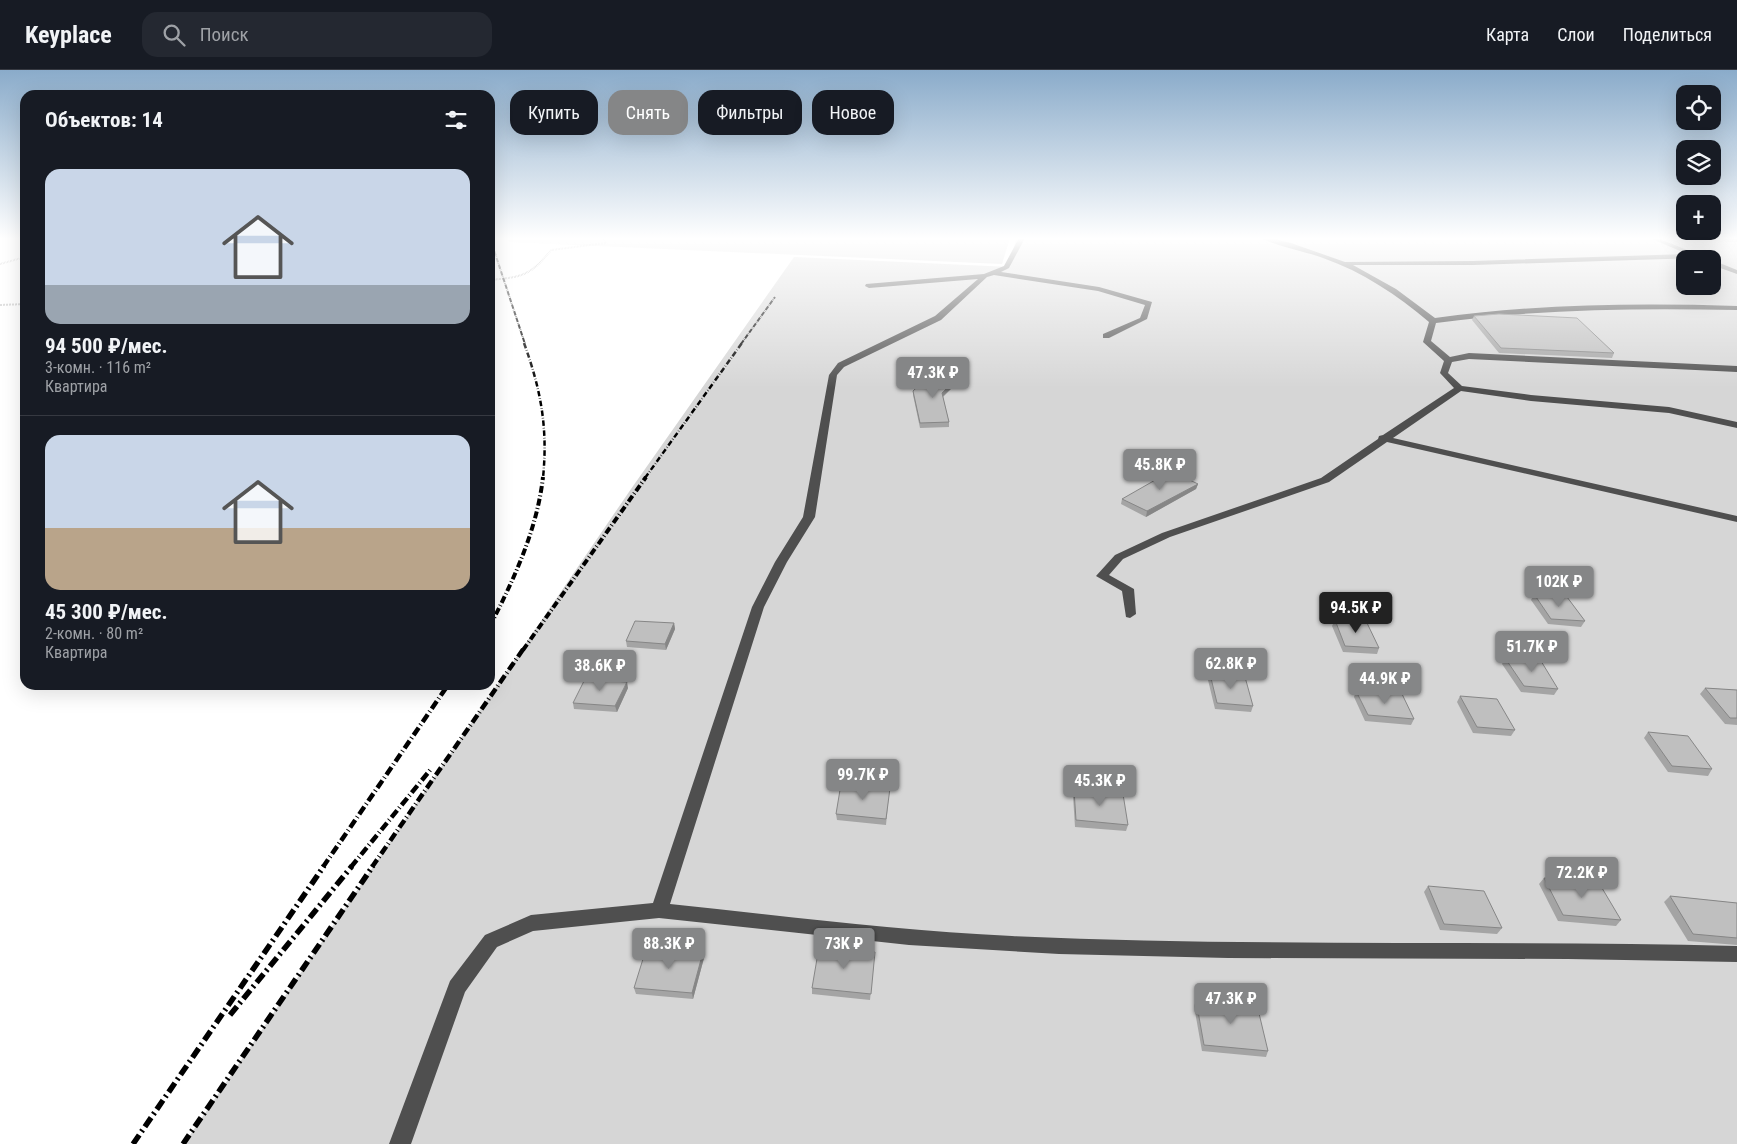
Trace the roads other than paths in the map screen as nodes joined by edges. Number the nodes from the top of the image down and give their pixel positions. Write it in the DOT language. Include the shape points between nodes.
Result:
graph roads {
  1 [pos="973,288"];
  2 [pos="1093,288"];
  3 [pos="1391,288"];
  4 [pos="1737,308"];
  5 [pos="1433,321"];
  6 [pos="1106,336"];
  7 [pos="1448,360"];
  8 [pos="1737,369"];
  9 [pos="1459,388"];
  10 [pos="1737,425"];
  11 [pos="1382,438"];
  12 [pos="1737,519"];
  13 [pos="1130,614"];
  14 [pos="659,910"];
  15 [pos="1737,954"];
  16 [pos="400,1144"];
  1 -- 14 [label="street" via="938,318 841,365 833,375 809,517 758,607"];
  2 -- 6 [label="street" via="1149,304 1143,319"];
  3 -- 5 [label="street"];
  4 -- 5 [label="street" via="1554,307 1487,312"];
  5 -- 7 [label="street" via="1427,342"];
  7 -- 8 [label="street" via="1469,356"];
  7 -- 9 [label="street" via="1444,373"];
  9 -- 10 [label="street" via="1668,410"];
  9 -- 11 [label="street"];
  11 -- 12 [label="street"];
  11 -- 13 [label="street" via="1324,480 1166,535 1119,557 1102,576 1128,589"];
  14 -- 15 [label="street" via="843,931 1056,946 1311,952"];
  14 -- 16 [label="street" via="530,923 491,941 457,986"];
}
